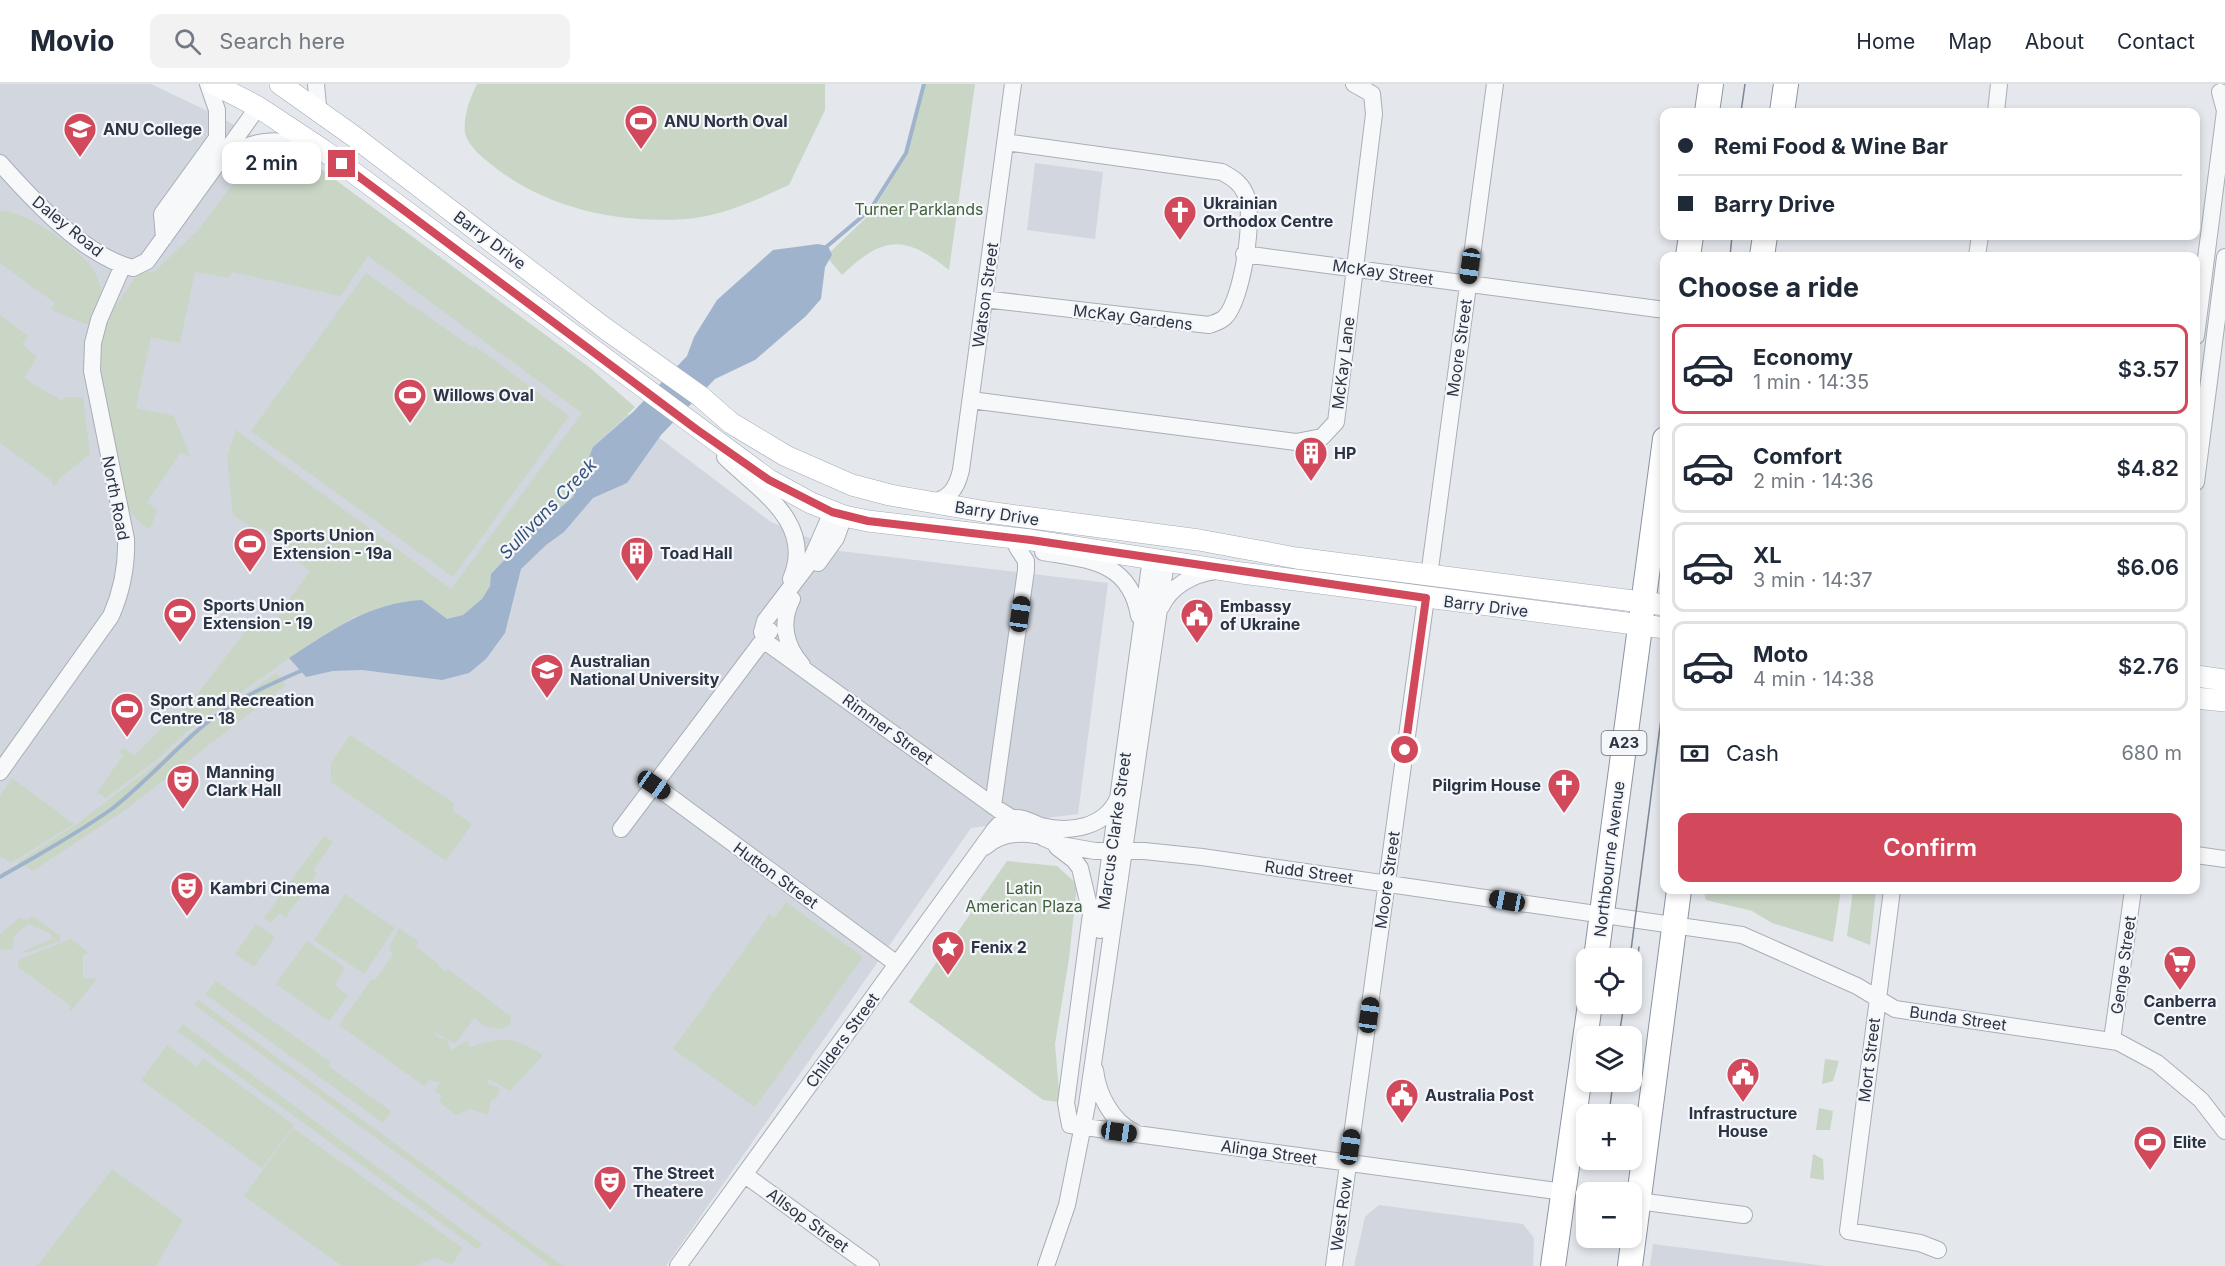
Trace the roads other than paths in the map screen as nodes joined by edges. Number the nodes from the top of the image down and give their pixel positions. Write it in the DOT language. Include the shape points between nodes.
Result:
graph roads {
  1 [pos="208,84"];
  2 [pos="213,84"];
  3 [pos="278,84"];
  4 [pos="315,84"];
  5 [pos="1013,84"];
  6 [pos="1354,84"];
  7 [pos="1495,84"];
  8 [pos="1711,84"];
  9 [pos="1786,84"];
  10 [pos="2000,84"];
  11 [pos="2218,89"];
  12 [pos="258,107"];
  13 [pos="1708,108"];
  14 [pos="1783,108"];
  15 [pos="1997,108"];
  16 [pos="324,115"];
  17 [pos="1005,142"];
  18 [pos="323,150"];
  19 [pos="0,164"];
  20 [pos="215,168"];
  21 [pos="2219,203"];
  22 [pos="164,238"];
  23 [pos="1244,254"];
  24 [pos="2225,257"];
  25 [pos="123,265"];
  26 [pos="1355,269"];
  27 [pos="1468,284"];
  28 [pos="984,299"];
  29 [pos="1660,309"];
  30 [pos="2200,313"];
  31 [pos="971,400"];
  32 [pos="690,424"];
  33 [pos="2200,451"];
  34 [pos="961,470"];
  35 [pos="1660,493"];
  36 [pos="841,502"];
  37 [pos="928,502"];
  38 [pos="987,512"];
  39 [pos="967,534"];
  40 [pos="1163,536"];
  41 [pos="1017,547"];
  42 [pos="1158,559"];
  43 [pos="1231,571"];
  44 [pos="1429,576"];
  45 [pos="788,596"];
  46 [pos="1426,598"];
  47 [pos="1649,611"];
  48 [pos="1159,612"];
  49 [pos="768,616"];
  50 [pos="1660,623"];
  51 [pos="1141,634"];
  52 [pos="765,640"];
  53 [pos="809,672"];
  54 [pos="2200,677"];
  55 [pos="2225,680"];
  56 [pos="721,694"];
  57 [pos="2200,698"];
  58 [pos="2225,701"];
  59 [pos="0,772"];
  60 [pos="654,785"];
  61 [pos="1118,798"];
  62 [pos="993,806"];
  63 [pos="1011,818"];
  64 [pos="621,829"];
  65 [pos="1042,837"];
  66 [pos="1117,852"];
  67 [pos="976,856"];
  68 [pos="2200,856"];
  69 [pos="2225,859"];
  70 [pos="1388,882"];
  71 [pos="1678,894"];
  72 [pos="1891,894"];
  73 [pos="2132,894"];
  74 [pos="1602,914"];
  75 [pos="1674,925"];
  76 [pos="1597,948"];
  77 [pos="897,964"];
  78 [pos="1877,997"];
  79 [pos="1589,1014"];
  80 [pos="2112,1040"];
  81 [pos="1095,1055"];
  82 [pos="1081,1127"];
  83 [pos="2225,1131"];
  84 [pos="1140,1135"];
  85 [pos="1348,1162"];
  86 [pos="745,1175"];
  87 [pos="1640,1182"];
  88 [pos="1564,1192"];
  89 [pos="1642,1202"];
  90 [pos="1744,1215"];
  91 [pos="1632,1248"];
  92 [pos="1938,1250"];
  93 [pos="678,1266"];
  94 [pos="871,1266"];
  95 [pos="1046,1266"];
  96 [pos="1334,1266"];
  97 [pos="1553,1266"];
  98 [pos="1630,1266"];
  1 -- 22 [label="street" via="217,110 217,138 162,214"];
  2 -- 12 [label="main road, Barry Drive"];
  3 -- 12 [label="main road"];
  3 -- 16 [label="main road, Barry Drive"];
  4 -- 16 [label="street" via="318,106"];
  5 -- 17 [label="street, Watson Street"];
  6 -- 26 [label="street, McKay Lane" via="1372,94 1375,104"];
  7 -- 27 [label="street, Moore Street"];
  8 -- 13 [label="highway"];
  9 -- 14 [label="highway"];
  10 -- 15 [label="street"];
  11 -- 21 [label="street" via="2225,111"];
  12 -- 18 [label="main road, Barry Drive"];
  12 -- 20 [label="street"];
  16 -- 36 [label="main road, Barry Drive" via="700,396 722,405 771,437 825,461 836,470"];
  17 -- 23 [label="street, McKay Gardens" via="1222,172 1236,180 1249,203"];
  17 -- 28 [label="street, Watson Street"];
  18 -- 20 [label="street" via="268,140 240,150"];
  18 -- 32 [label="main road, Barry Drive"];
  19 -- 25 [label="street, Daley Road" via="23,190 82,241"];
  20 -- 22 [label="street"];
  21 -- 30 [label="street"];
  22 -- 25 [label="street, Daley Road" via="147,261 133,267"];
  23 -- 26 [label="street, McKay Street"];
  23 -- 28 [label="street, McKay Gardens" via="1232,308 1224,319 1209,325"];
  24 -- 33 [label="street"];
  25 -- 59 [label="street, North Road" via="99,320 92,371 126,539 121,590 111,616"];
  26 -- 27 [label="street, McKay Street"];
  26 -- 31 [label="street, McKay Lane" via="1336,422 1322,437 1296,442"];
  27 -- 29 [label="street, McKay Street"];
  27 -- 44 [label="street, Moore Street"];
  28 -- 31 [label="street, Watson Street"];
  31 -- 34 [label="street, Watson Street"];
  32 -- 36 [label="main road, Barry Drive" via="769,480"];
  32 -- 45 [label="street" via="792,525 798,558"];
  34 -- 37 [label="street, Watson Street" via="953,492 940,501"];
  34 -- 38 [label="street, Watson Street" via="964,493 976,507"];
  35 -- 47 [label="highway, Northbourne Avenue / A23"];
  36 -- 37 [label="main road, Barry Drive" via="899,497"];
  36 -- 39 [label="main road, Barry Drive"];
  36 -- 45 [label="street"];
  37 -- 38 [label="main road, Barry Drive"];
  38 -- 40 [label="main road, Barry Drive"];
  39 -- 41 [label="street"];
  39 -- 42 [label="main road, Barry Drive"];
  40 -- 42 [label="main road, Marcus Clarke Street"];
  40 -- 44 [label="main road, Barry Drive"];
  41 -- 51 [label="street" via="1112,569 1134,592"];
  41 -- 62 [label="street" via="1026,561 1026,570"];
  42 -- 43 [label="main road, Barry Drive"];
  42 -- 48 [label="street, Marcus Clarke Street"];
  42 -- 51 [label="street, Marcus Clarke Street"];
  43 -- 46 [label="main road, Barry Drive"];
  43 -- 48 [label="street" via="1202,573 1185,581"];
  44 -- 47 [label="main road, Barry Drive"];
  45 -- 49 [label="street"];
  45 -- 52 [label="street"];
  45 -- 53 [label="street" via="784,628 793,652"];
  46 -- 47 [label="main road, Barry Drive"];
  46 -- 70 [label="street, Moore Street"];
  47 -- 50 [label="main road, Barry Drive"];
  47 -- 74 [label="highway, Northbourne Avenue / A23"];
  48 -- 66 [label="street, Marcus Clarke Street"];
  49 -- 52 [label="street" via="762,629"];
  49 -- 56 [label="street"];
  51 -- 61 [label="street, Marcus Clarke Street"];
  52 -- 53 [label="street, Rimmer Street"];
  52 -- 56 [label="street"];
  53 -- 62 [label="street, Rimmer Street"];
  54 -- 55 [label="main road"];
  56 -- 60 [label="street"];
  57 -- 58 [label="main road"];
  60 -- 64 [label="street"];
  60 -- 77 [label="street, Hutton Street"];
  61 -- 63 [label="street, Rimmer Street" via="1111,811 1093,824 1060,829"];
  61 -- 66 [label="street, Marcus Clarke Street"];
  62 -- 63 [label="street, Rimmer Street"];
  63 -- 65 [label="street, Rimmer Street"];
  63 -- 67 [label="street, Childers Street" via="994,829"];
  65 -- 66 [label="street, Rimmer Street" via="1061,845"];
  65 -- 67 [label="street, Rimmer Street" via="1002,837"];
  65 -- 82 [label="street, Marcus Clarke Street" via="1074,860 1084,879 1091,921 1066,1103 1070,1125"];
  66 -- 70 [label="street, Rudd Street" via="1203,857"];
  66 -- 81 [label="street, Marcus Clarke Street"];
  66 -- 82 [label="street, Marcus Clarke Street" via="1077,1104"];
  67 -- 77 [label="street, Childers Street"];
  68 -- 69 [label="street"];
  70 -- 74 [label="street, Rudd Street"];
  70 -- 85 [label="street, Moore Street"];
  71 -- 75 [label="highway"];
  72 -- 78 [label="street, Mort Street"];
  73 -- 80 [label="street, Genge Street"];
  74 -- 75 [label="street, Rudd Street"];
  74 -- 76 [label="highway, Northbourne Avenue / A23"];
  75 -- 78 [label="street, Bunda Street" via="1759,941"];
  75 -- 87 [label="highway"];
  77 -- 86 [label="street, Childers Street"];
  78 -- 80 [label="street, Bunda Street" via="1895,1009"];
  78 -- 92 [label="street, Mort Street" via="1848,1231 1920,1243"];
  79 -- 88 [label="highway"];
  80 -- 83 [label="street, Bunda Street" via="2157,1064 2201,1100"];
  81 -- 82 [label="street, Marcus Clarke Street"];
  81 -- 84 [label="street" via="1098,1084 1114,1116"];
  82 -- 84 [label="street, Alinga Street"];
  82 -- 95 [label="street, Marcus Clarke Street" via="1067,1205"];
  84 -- 85 [label="street, Alinga Street"];
  85 -- 88 [label="street, Alinga Street"];
  85 -- 96 [label="street, West Row"];
  86 -- 93 [label="street, Childers Street"];
  86 -- 94 [label="street, Allsop Street"];
  88 -- 97 [label="highway"];
  89 -- 90 [label="street"];
  91 -- 98 [label="highway"];
}
